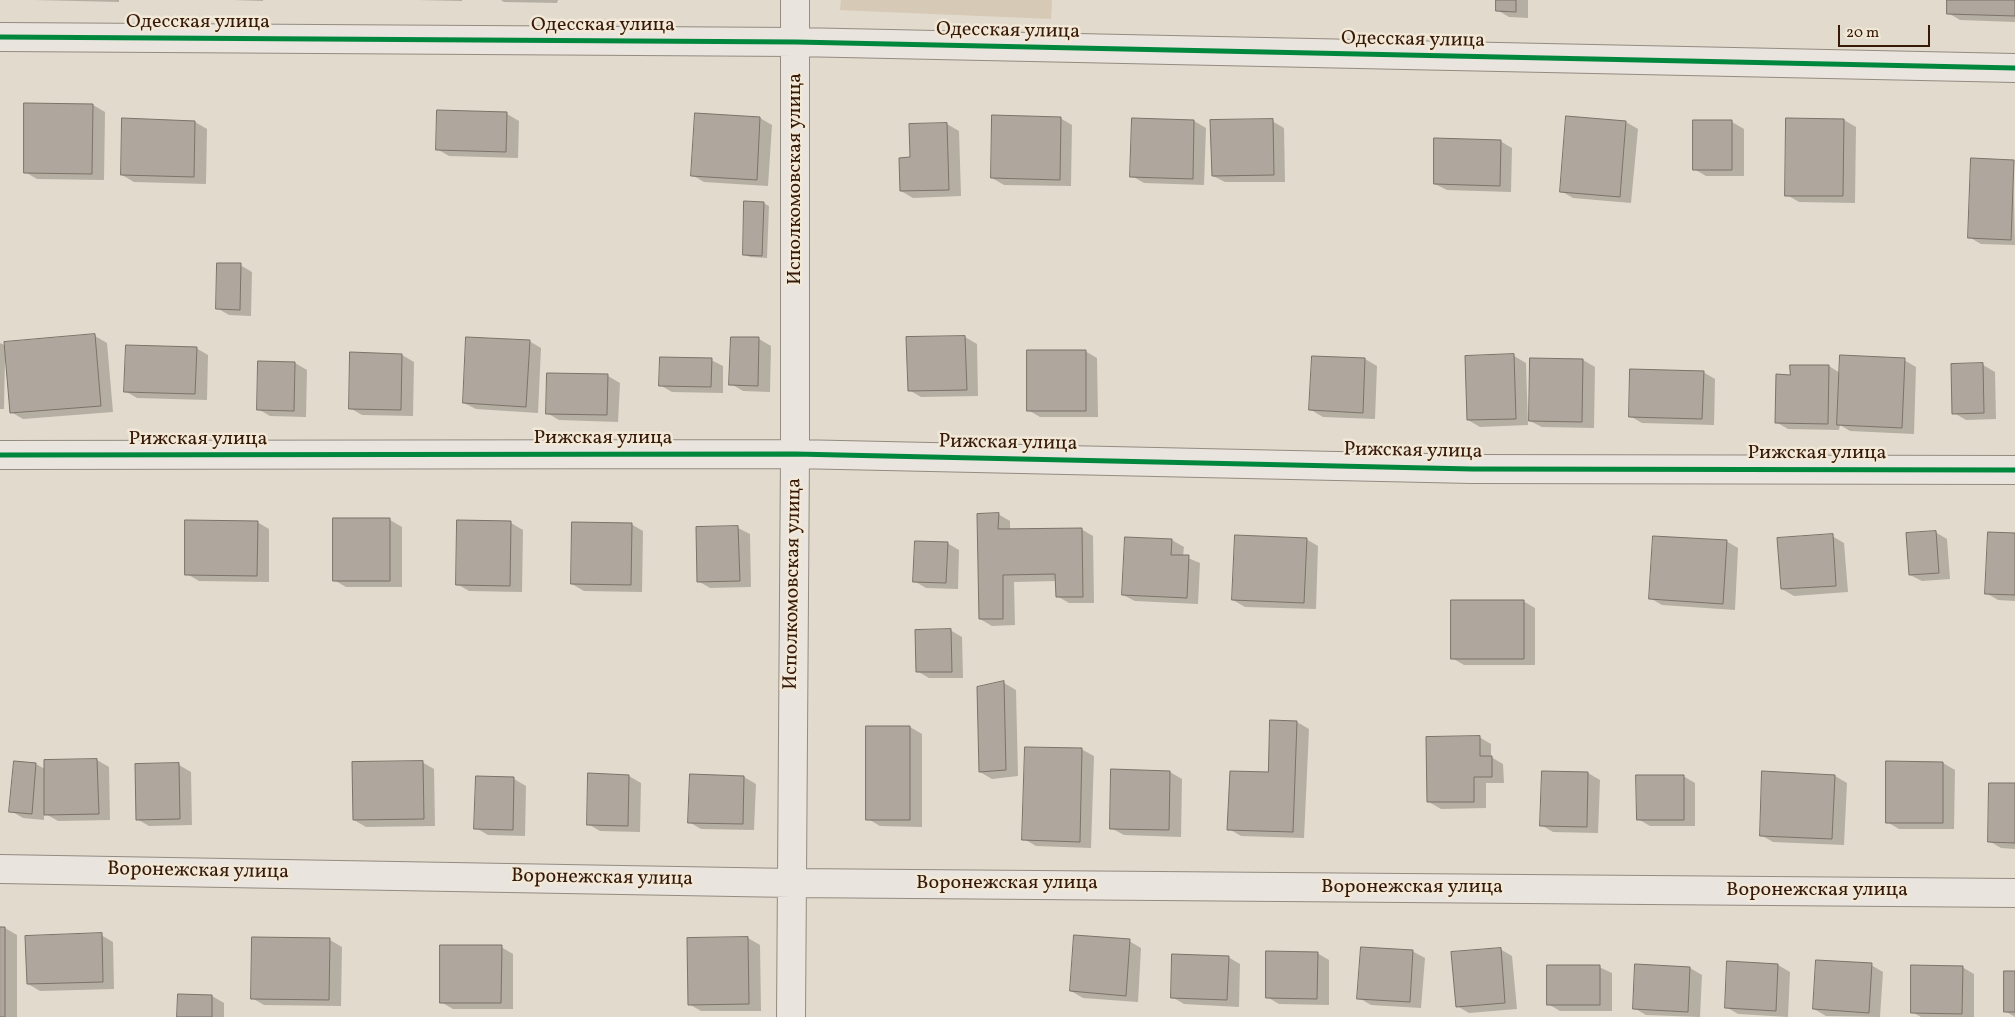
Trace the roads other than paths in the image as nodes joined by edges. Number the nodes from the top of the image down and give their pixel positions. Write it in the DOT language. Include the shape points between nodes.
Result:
graph roads {
  1 [pos="795,0"];
  2 [pos="0,37"];
  3 [pos="796,42"];
  4 [pos="2015,68"];
  5 [pos="795,454"];
  6 [pos="0,455"];
  7 [pos="2015,470"];
  8 [pos="0,869"];
  9 [pos="791,882"];
  10 [pos="2015,893"];
  11 [pos="791,1017"];
  1 -- 3 [label="street, Исполкомовская улица"];
  2 -- 3 [label="street, Одесская улица"];
  3 -- 4 [label="street, Одесская улица"];
  3 -- 5 [label="street, Исполкомовская улица"];
  5 -- 6 [label="street, Рижская улица"];
  5 -- 7 [label="street, Рижская улица" via="1462,468"];
  5 -- 9 [label="street, Исполкомовская улица"];
  8 -- 9 [label="street, Воронежская улица"];
  9 -- 10 [label="street, Воронежская улица"];
  9 -- 11 [label="street, Исполкомовская улица"];
}
